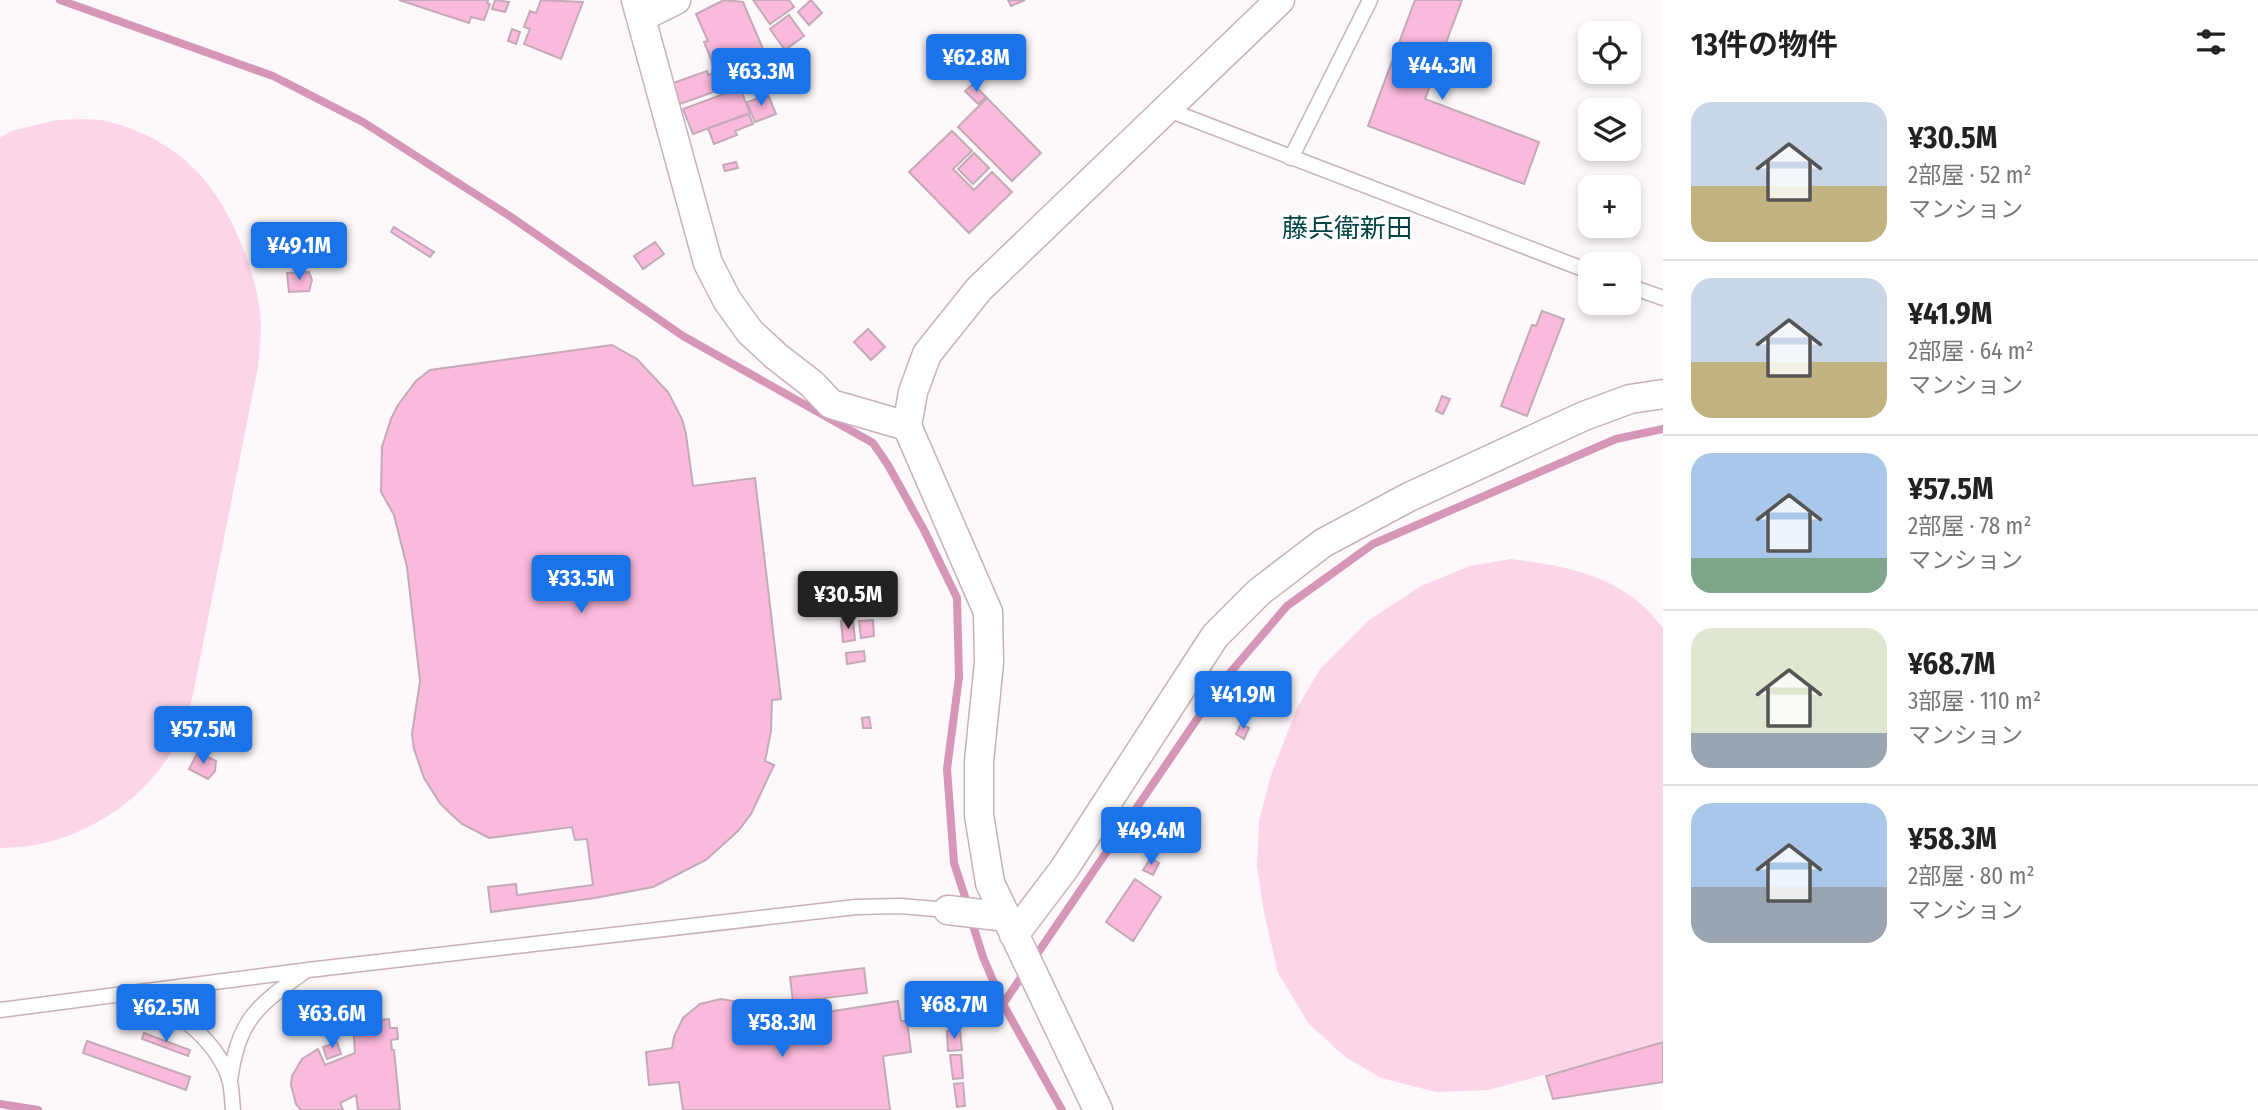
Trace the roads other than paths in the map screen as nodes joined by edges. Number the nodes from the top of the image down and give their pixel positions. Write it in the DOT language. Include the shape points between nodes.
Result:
graph roads {
  1 [pos="676,0"];
  2 [pos="1370,0"];
  3 [pos="1271,5"];
  4 [pos="639,9"];
  5 [pos="1166,109"];
  6 [pos="1290,159"];
  7 [pos="1578,267"];
  8 [pos="1641,290"];
  9 [pos="1663,298"];
  10 [pos="1663,394"];
  11 [pos="898,423"];
  12 [pos="948,910"];
  13 [pos="1001,922"];
  14 [pos="308,970"];
  15 [pos="144,991"];
  16 [pos="0,1010"];
  17 [pos="229,1081"];
  18 [pos="233,1110"];
  19 [pos="1098,1110"];
  1 -- 4 [label="street"];
  2 -- 6 [label="lane"];
  3 -- 5 [label="street"];
  4 -- 11 [label="street" via="708,263 727,300 750,332 831,404"];
  5 -- 6 [label="lane"];
  5 -- 11 [label="street" via="979,289 927,354"];
  6 -- 7 [label="lane"];
  8 -- 9 [label="lane"];
  10 -- 13 [label="street" via="1630,399 1584,416 1409,497 1322,543 1259,592 1215,636 1064,869"];
  11 -- 13 [label="street" via="988,612 979,815"];
  12 -- 13 [label="street"];
  12 -- 14 [label="lane" via="856,907"];
  13 -- 19 [label="street"];
  14 -- 15 [label="lane"];
  14 -- 17 [label="lane" via="259,1008 244,1026"];
  15 -- 16 [label="lane"];
  15 -- 17 [label="lane" via="204,1038"];
  17 -- 18 [label="lane"];
}
